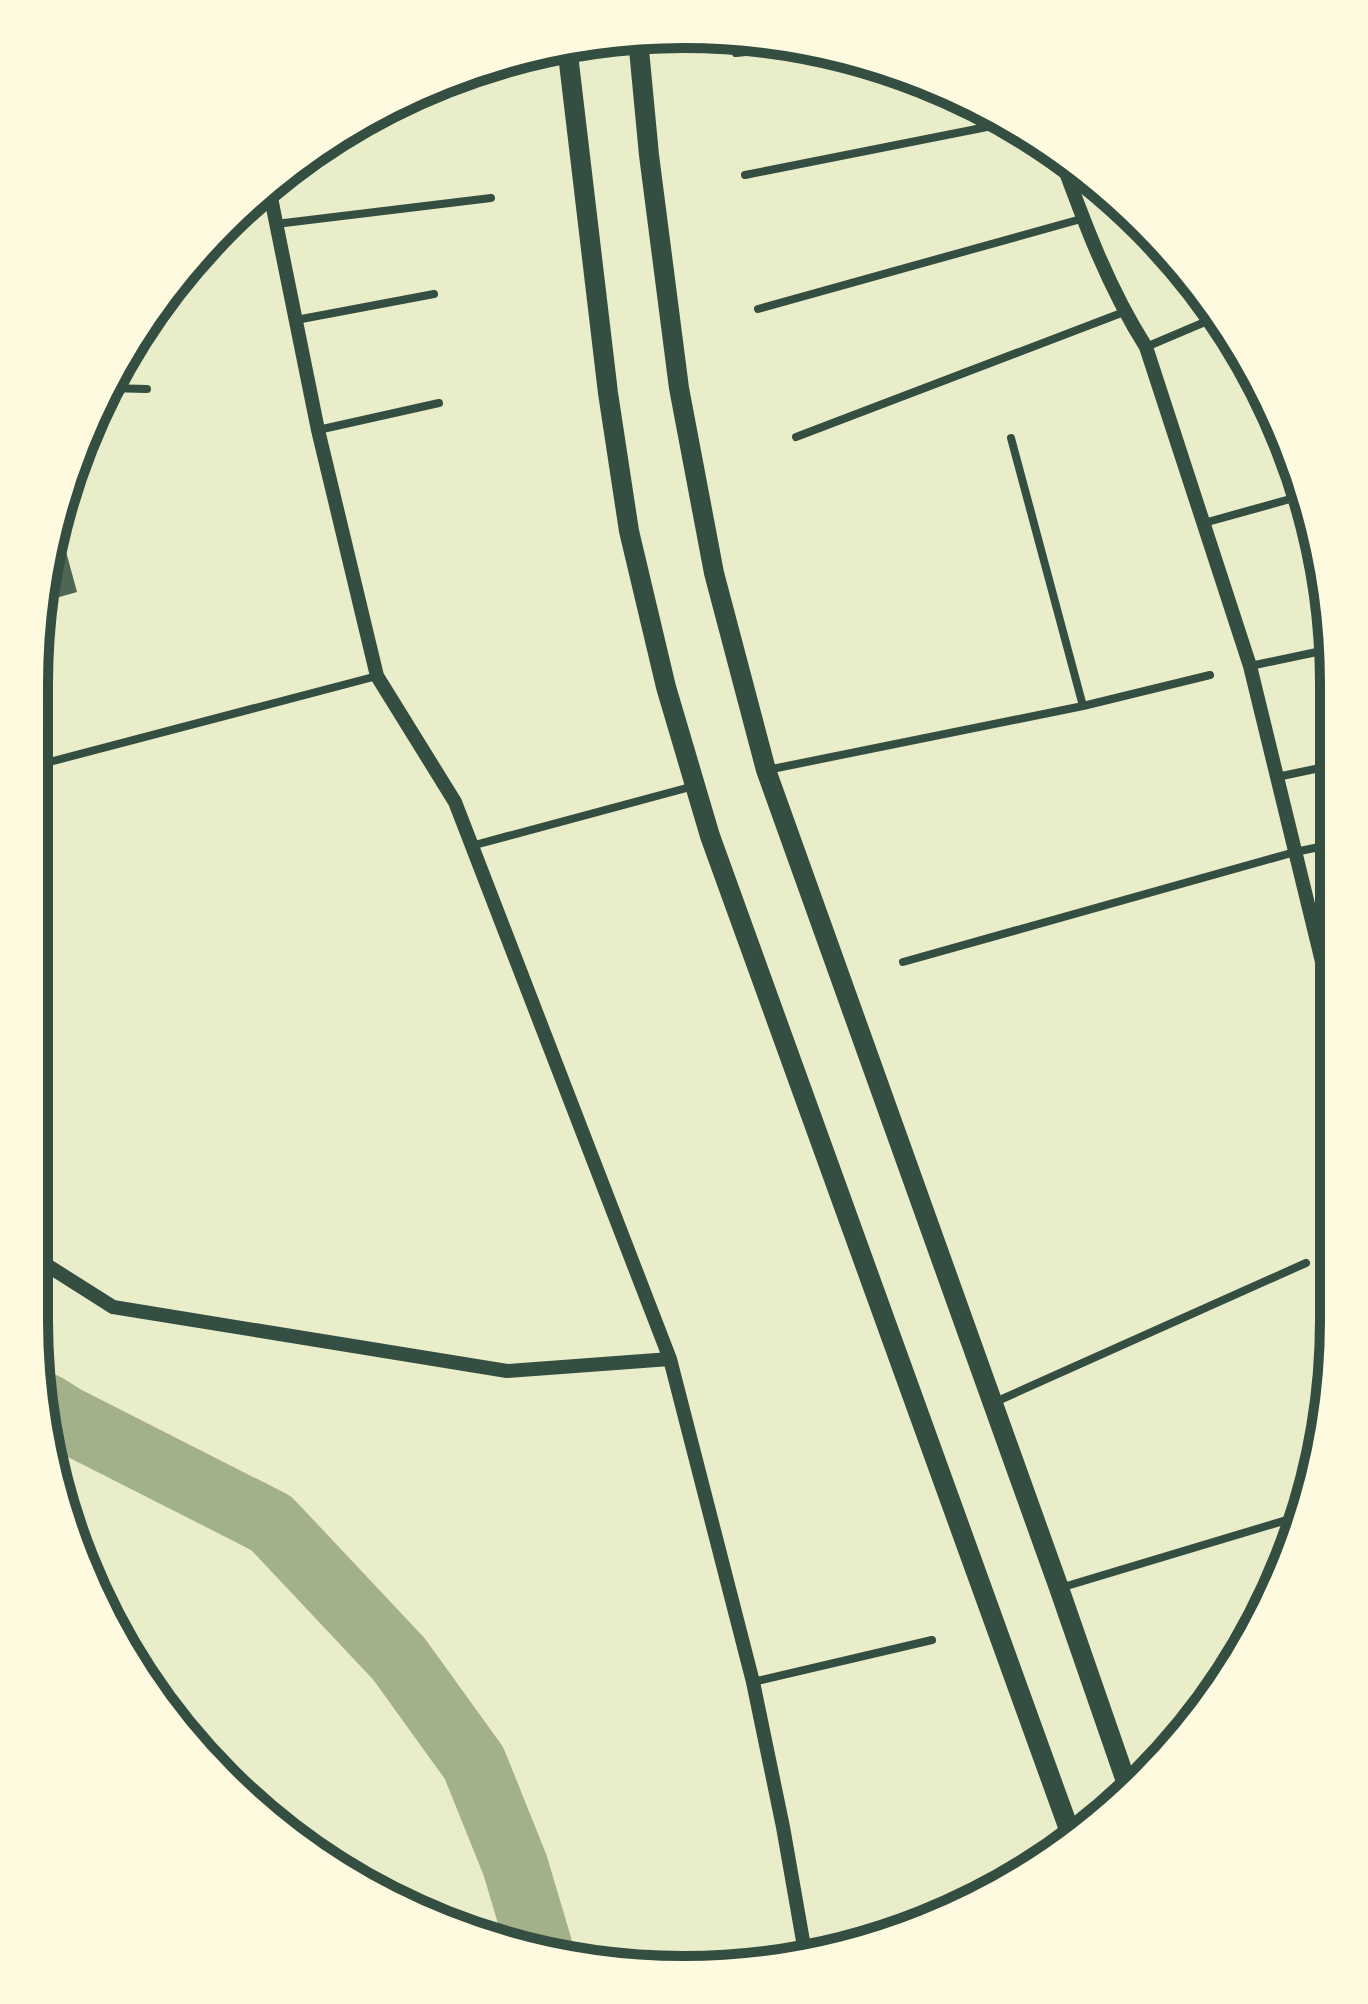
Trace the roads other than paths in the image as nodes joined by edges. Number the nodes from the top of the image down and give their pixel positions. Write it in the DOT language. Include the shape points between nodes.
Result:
graph roads {
  1 [pos="639,49"];
  2 [pos="752,52"];
  3 [pos="736,53"];
  4 [pos="568,59"];
  5 [pos="989,127"];
  6 [pos="745,175"];
  7 [pos="1067,176"];
  8 [pos="491,198"];
  9 [pos="271,201"];
  10 [pos="268,203"];
  11 [pos="272,204"];
  12 [pos="1081,219"];
  13 [pos="276,224"];
  14 [pos="434,294"];
  15 [pos="758,309"];
  16 [pos="1124,312"];
  17 [pos="296,320"];
  18 [pos="1206,321"];
  19 [pos="1146,347"];
  20 [pos="122,388"];
  21 [pos="147,389"];
  22 [pos="439,403"];
  23 [pos="318,430"];
  24 [pos="796,437"];
  25 [pos="1011,438"];
  26 [pos="1292,499"];
  27 [pos="1204,523"];
  28 [pos="1319,651"];
  29 [pos="1250,666"];
  30 [pos="1210,675"];
  31 [pos="377,676"];
  32 [pos="1083,706"];
  33 [pos="48,762"];
  34 [pos="1320,768"];
  35 [pos="766,770"];
  36 [pos="1277,777"];
  37 [pos="695,786"];
  38 [pos="471,846"];
  39 [pos="1320,847"];
  40 [pos="1295,852"];
  41 [pos="1320,954"];
  42 [pos="903,962"];
  43 [pos="1306,1263"];
  44 [pos="48,1266"];
  45 [pos="670,1359"];
  46 [pos="992,1404"];
  47 [pos="1287,1520"];
  48 [pos="1059,1588"];
  49 [pos="932,1640"];
  50 [pos="753,1682"];
  51 [pos="1125,1778"];
  52 [pos="1068,1827"];
  53 [pos="804,1945"];
  1 -- 35 [label="main road" via="679,388 714,573"];
  2 -- 3 [label="street"];
  4 -- 37 [label="main road" via="629,531"];
  5 -- 6 [label="street"];
  7 -- 12 [label="street"];
  8 -- 13 [label="street"];
  9 -- 11 [label="street"];
  10 -- 11 [label="street"];
  11 -- 13 [label="street"];
  12 -- 15 [label="street"];
  12 -- 16 [label="street"];
  13 -- 17 [label="street"];
  14 -- 17 [label="street"];
  16 -- 19 [label="street"];
  16 -- 24 [label="street"];
  17 -- 23 [label="street"];
  18 -- 19 [label="street"];
  19 -- 27 [label="street"];
  20 -- 21 [label="street"];
  22 -- 23 [label="street"];
  23 -- 31 [label="street"];
  25 -- 32 [label="street"];
  26 -- 27 [label="street"];
  27 -- 29 [label="street"];
  28 -- 29 [label="street"];
  29 -- 36 [label="street"];
  30 -- 32 [label="street"];
  31 -- 33 [label="street"];
  31 -- 38 [label="street" via="455,802"];
  32 -- 35 [label="street"];
  34 -- 36 [label="street"];
  35 -- 46 [label="main road"];
  36 -- 40 [label="street"];
  37 -- 38 [label="street"];
  37 -- 52 [label="main road"];
  38 -- 45 [label="street"];
  39 -- 40 [label="street"];
  40 -- 41 [label="street"];
  40 -- 42 [label="street"];
  43 -- 46 [label="street"];
  44 -- 45 [label="street" via="113,1307 507,1371"];
  45 -- 50 [label="street"];
  46 -- 48 [label="main road"];
  47 -- 48 [label="street"];
  48 -- 51 [label="main road"];
  49 -- 50 [label="street"];
  50 -- 53 [label="street"];
}
